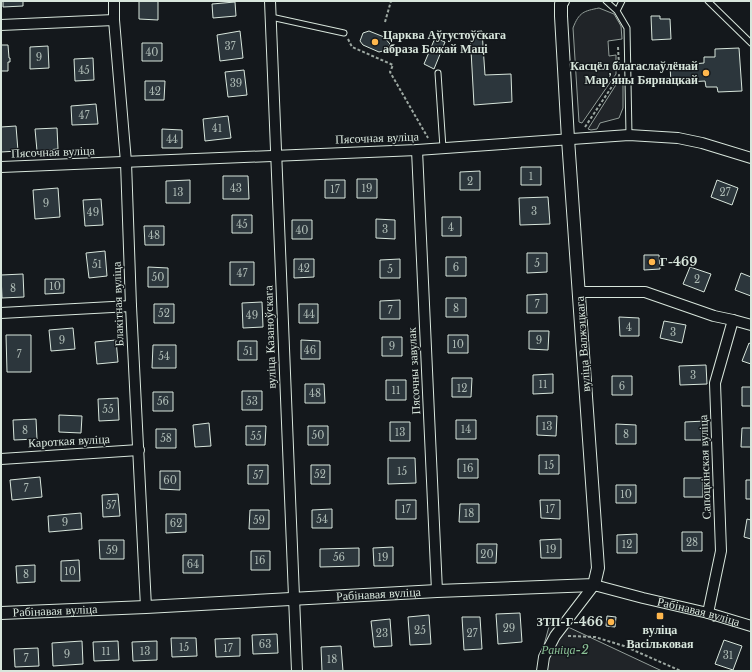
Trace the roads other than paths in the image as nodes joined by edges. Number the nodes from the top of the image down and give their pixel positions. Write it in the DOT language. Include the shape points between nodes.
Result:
graph roads {
  1 [pos="114,1"];
  2 [pos="270,1"];
  3 [pos="563,1"];
  4 [pos="606,1"];
  5 [pos="622,1"];
  6 [pos="708,1"];
  7 [pos="618,11"];
  8 [pos="270,17"];
  9 [pos="114,20"];
  10 [pos="1,25"];
  11 [pos="344,33"];
  12 [pos="751,43"];
  13 [pos="438,73"];
  14 [pos="629,135"];
  15 [pos="573,138"];
  16 [pos="438,148"];
  17 [pos="417,150"];
  18 [pos="276,155"];
  19 [pos="751,158"];
  20 [pos="126,162"];
  21 [pos="1,167"];
  22 [pos="579,292"];
  23 [pos="131,306"];
  24 [pos="1,313"];
  25 [pos="733,320"];
  26 [pos="751,325"];
  27 [pos="139,450"];
  28 [pos="1,458"];
  29 [pos="594,585"];
  30 [pos="437,591"];
  31 [pos="293,599"];
  32 [pos="146,607"];
  33 [pos="1,613"];
  34 [pos="708,614"];
  35 [pos="751,626"];
  36 [pos="297,671"];
  37 [pos="542,671"];
  1 -- 9 [label="street, Блакітная вуліца"];
  2 -- 8 [label="street, вуліца Казаноўскага"];
  3 -- 15 [label="street, вуліца Валжэцкага" via="561,16"];
  4 -- 7 [label="lane"];
  5 -- 7 [label="lane"];
  6 -- 12 [label="lane"];
  7 -- 14 [label="lane" via="627,28"];
  8 -- 11 [label="lane"];
  8 -- 18 [label="street, вуліца Казаноўскага"];
  9 -- 10 [label="street"];
  9 -- 20 [label="street, Блакітная вуліца"];
  13 -- 16 [label="lane"];
  14 -- 15 [label="street, Пясочная вуліца"];
  14 -- 19 [label="street, Пясочная вуліца" via="694,141"];
  15 -- 16 [label="street, Пясочная вуліца"];
  15 -- 22 [label="street, вуліца Валжэцкага"];
  16 -- 17 [label="street, Пясочная вуліца"];
  17 -- 18 [label="street, Пясочная вуліца"];
  17 -- 30 [label="street, Пясочны завулак"];
  18 -- 20 [label="street, Пясочная вуліца"];
  18 -- 31 [label="street, вуліца Казаноўскага"];
  20 -- 21 [label="street, Пясочная вуліца"];
  20 -- 23 [label="street, Блакітная вуліца"];
  22 -- 25 [label="street" via="645,292"];
  22 -- 29 [label="street, вуліца Валжэцкага" via="598,568"];
  23 -- 24 [label="street"];
  23 -- 27 [label="street, Блакітная вуліца"];
  25 -- 26 [label="street"];
  25 -- 34 [label="street, Сапоцкінская вуліца" via="716,383 721,551"];
  27 -- 28 [label="street, Кароткая вуліца"];
  27 -- 32 [label="street, Блакітная вуліца"];
  29 -- 30 [label="street, Рабінавая вуліца"];
  29 -- 34 [label="street, Рабінавая вуліца"];
  29 -- 37 [label="street, вуліца Валжэцкага" via="555,636 544,658"];
  30 -- 31 [label="street, Рабінавая вуліца"];
  31 -- 32 [label="street, Рабінавая вуліца"];
  31 -- 36 [label="street, вуліца Казаноўскага"];
  32 -- 33 [label="street, Рабінавая вуліца"];
  34 -- 35 [label="street, Рабінавая вуліца"];
}
